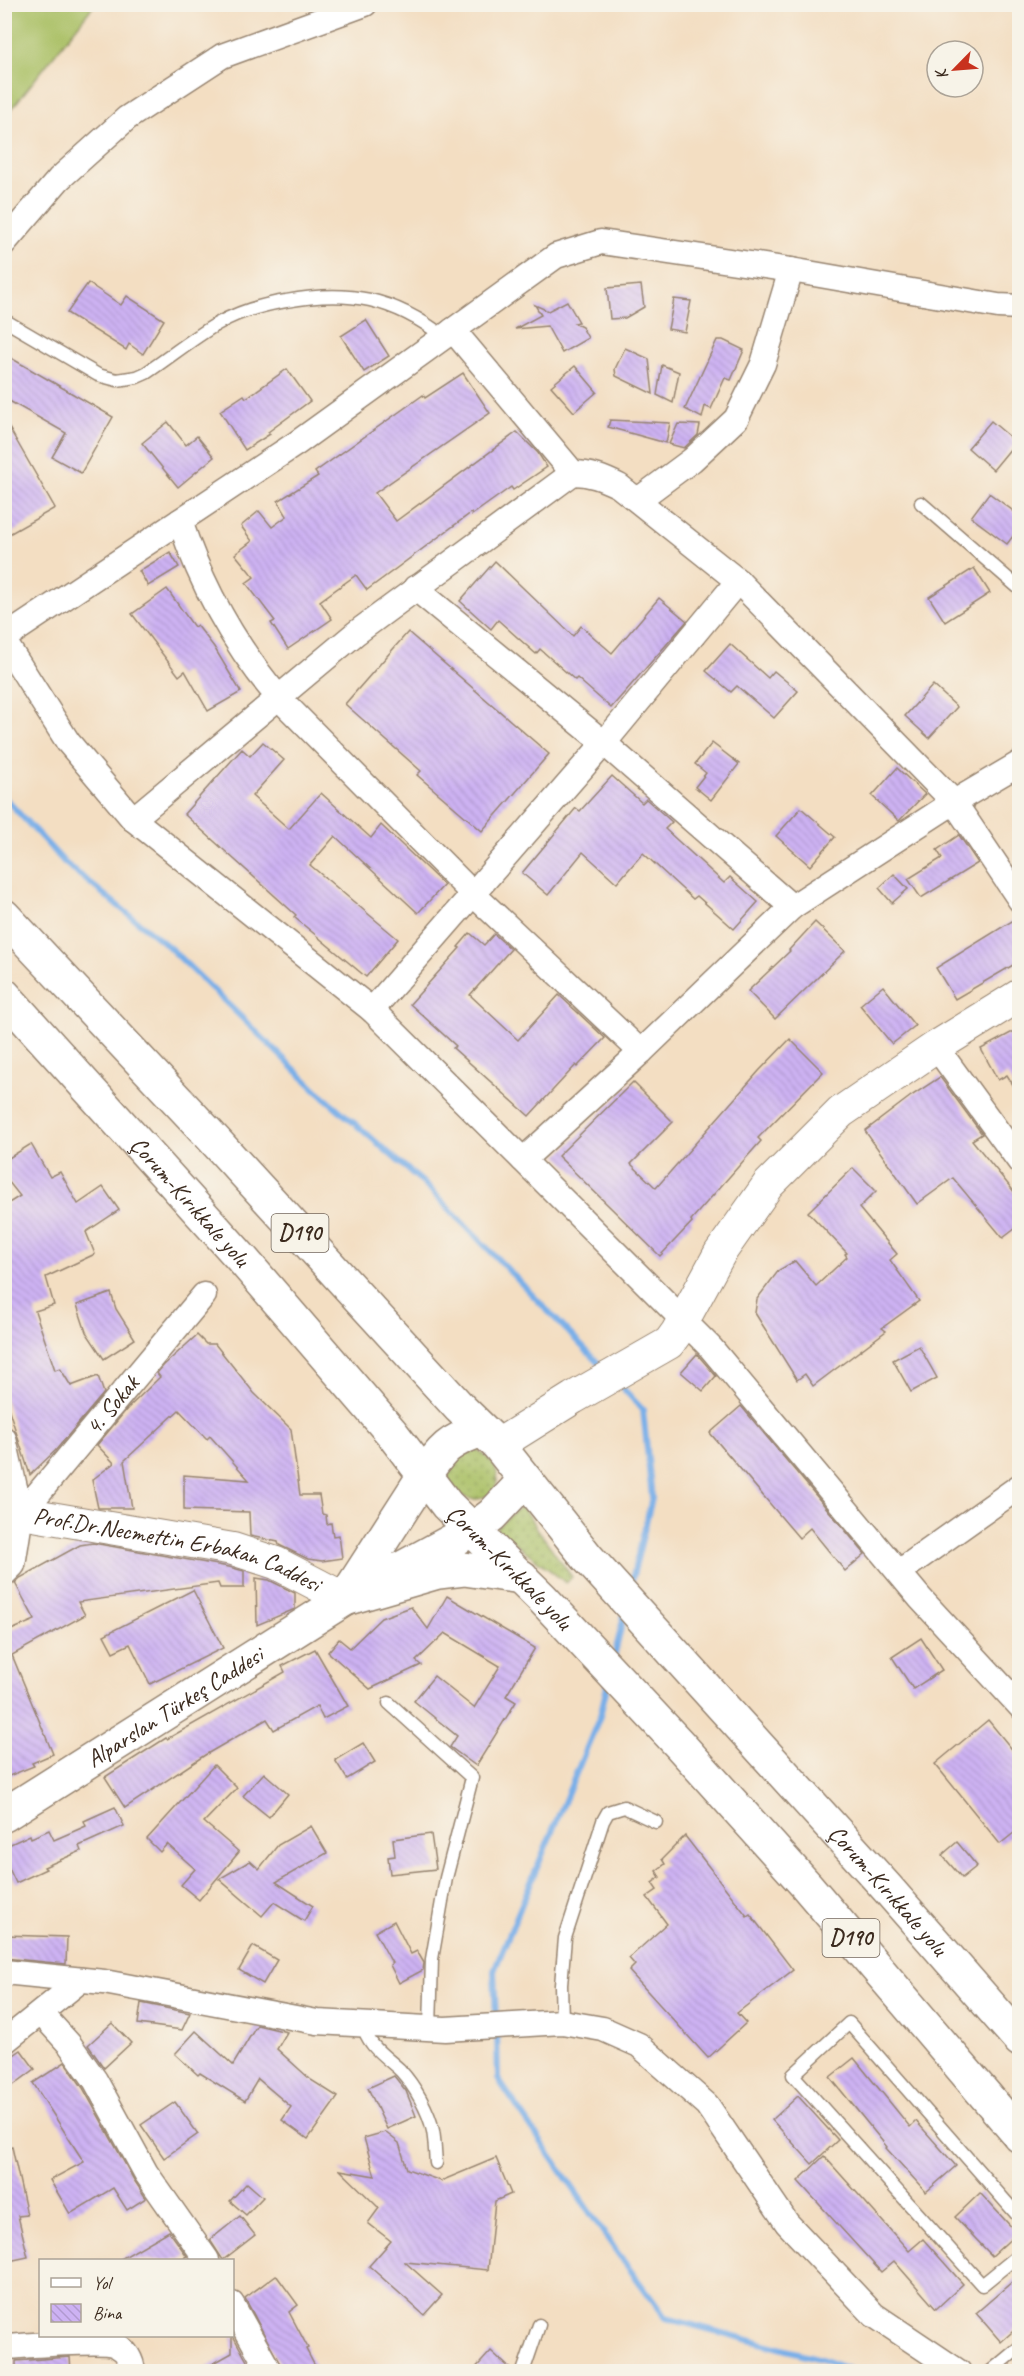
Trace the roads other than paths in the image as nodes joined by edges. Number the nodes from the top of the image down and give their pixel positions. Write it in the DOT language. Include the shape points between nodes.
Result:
graph roads {
  1 [pos="364,4"];
  2 [pos="4,243"];
  3 [pos="791,270"];
  4 [pos="1009,307"];
  5 [pos="4,320"];
  6 [pos="1020,325"];
  7 [pos="449,334"];
  8 [pos="573,473"];
  9 [pos="638,500"];
  10 [pos="921,503"];
  11 [pos="180,521"];
  12 [pos="738,581"];
  13 [pos="415,588"];
  14 [pos="1020,589"];
  15 [pos="4,639"];
  16 [pos="278,697"];
  17 [pos="604,743"];
  18 [pos="1020,763"];
  19 [pos="954,802"];
  20 [pos="132,819"];
  21 [pos="473,894"];
  22 [pos="1020,900"];
  23 [pos="792,907"];
  24 [pos="4,916"];
  25 [pos="4,995"];
  26 [pos="1020,995"];
  27 [pos="372,1010"];
  28 [pos="936,1047"];
  29 [pos="641,1052"];
  30 [pos="523,1160"];
  31 [pos="1020,1162"];
  32 [pos="204,1295"];
  33 [pos="676,1332"];
  34 [pos="490,1438"];
  35 [pos="4,1439"];
  36 [pos="423,1477"];
  37 [pos="525,1480"];
  38 [pos="1020,1486"];
  39 [pos="13,1512"];
  40 [pos="472,1530"];
  41 [pos="899,1572"];
  42 [pos="4,1574"];
  43 [pos="532,1588"];
  44 [pos="345,1599"];
  45 [pos="389,1703"];
  46 [pos="1020,1706"];
  47 [pos="4,1815"];
  48 [pos="656,1822"];
  49 [pos="4,1972"];
  50 [pos="81,1980"];
  51 [pos="41,2013"];
  52 [pos="562,2022"];
  53 [pos="363,2024"];
  54 [pos="438,2028"];
  55 [pos="1020,2040"];
  56 [pos="4,2043"];
  57 [pos="1020,2136"];
  58 [pos="436,2163"];
  59 [pos="1020,2218"];
  60 [pos="1020,2254"];
  61 [pos="206,2259"];
  62 [pos="234,2308"];
  63 [pos="539,2325"];
  64 [pos="4,2347"];
  65 [pos="1020,2347"];
  66 [pos="133,2372"];
  67 [pos="270,2372"];
  68 [pos="523,2372"];
  69 [pos="959,2372"];
  70 [pos="990,2372"];
  1 -- 2 [label="street" via="222,56 137,112 59,179"];
  3 -- 4 [label="street"];
  3 -- 7 [label="street" via="601,242 556,256"];
  3 -- 9 [label="street" via="763,364 736,419 692,460"];
  4 -- 6 [label="street"];
  5 -- 7 [label="lane" via="89,370 117,380 146,373 218,324 245,311 298,299 369,298"];
  7 -- 8 [label="street"];
  7 -- 11 [label="street"];
  8 -- 9 [label="street" via="601,477"];
  8 -- 13 [label="street"];
  9 -- 12 [label="street"];
  10 -- 14 [label="lane"];
  11 -- 15 [label="street"];
  11 -- 16 [label="street" via="220,615"];
  12 -- 17 [label="street"];
  12 -- 19 [label="street"];
  13 -- 16 [label="street"];
  13 -- 17 [label="street"];
  15 -- 20 [label="street" via="68,742"];
  16 -- 20 [label="street"];
  16 -- 21 [label="street"];
  17 -- 21 [label="street"];
  17 -- 23 [label="street"];
  18 -- 19 [label="street"];
  19 -- 22 [label="street"];
  19 -- 23 [label="street"];
  20 -- 27 [label="street"];
  21 -- 27 [label="street"];
  21 -- 29 [label="street"];
  23 -- 29 [label="street"];
  24 -- 34 [label="main road, Çorum-Kırıkkale yolu / D190"];
  25 -- 36 [label="main road, Çorum-Kırıkkale yolu / D190" via="243,1260 391,1432"];
  26 -- 28 [label="street"];
  27 -- 30 [label="street"];
  28 -- 31 [label="street"];
  28 -- 33 [label="street" via="841,1112 768,1185 720,1253"];
  29 -- 30 [label="street"];
  30 -- 33 [label="street"];
  32 -- 39 [label="street, 4. Sokak"];
  33 -- 34 [label="street" via="573,1398"];
  33 -- 41 [label="street" via="711,1348"];
  34 -- 36 [label="main road" via="454,1440"];
  34 -- 37 [label="main road, Çorum-Kırıkkale yolu / D190"];
  35 -- 39 [label="street"];
  36 -- 40 [label="main road, Çorum-Kırıkkale yolu / D190"];
  36 -- 44 [label="main road"];
  37 -- 40 [label="main road"];
  37 -- 55 [label="main road, Çorum-Kırıkkale yolu / D190" via="587,1557"];
  38 -- 41 [label="street"];
  39 -- 42 [label="street" via="13,1565"];
  39 -- 44 [label="street, Prof.Dr.Necmettin Erbakan Caddesi" via="232,1548 276,1563"];
  40 -- 43 [label="main road, Çorum-Kırıkkale yolu / D190"];
  40 -- 44 [label="main road"];
  41 -- 46 [label="street"];
  43 -- 44 [label="main road" via="464,1569 438,1572"];
  43 -- 57 [label="main road, Çorum-Kırıkkale yolu / D190" via="806,1885"];
  44 -- 47 [label="main road, Alparslan Türkeş Caddesi"];
  45 -- 54 [label="lane" via="471,1778 446,1878 432,1959"];
  48 -- 52 [label="lane" via="624,1807 608,1812 603,1821 566,1938"];
  49 -- 50 [label="street"];
  50 -- 51 [label="street"];
  50 -- 53 [label="street" via="316,2022"];
  51 -- 56 [label="street"];
  51 -- 61 [label="street" via="95,2080 146,2173"];
  52 -- 54 [label="street"];
  52 -- 69 [label="street" via="603,2029 639,2045 707,2105 787,2223 874,2315"];
  53 -- 54 [label="street"];
  53 -- 58 [label="lane" via="369,2040 401,2071 422,2104 433,2130"];
  59 -- 60 [label="lane" via="849,2023 793,2075 982,2285"];
  62 -- 67 [label="street"];
  63 -- 68 [label="lane"];
  64 -- 66 [label="street" via="109,2343 125,2352"];
  65 -- 70 [label="lane"];
}
